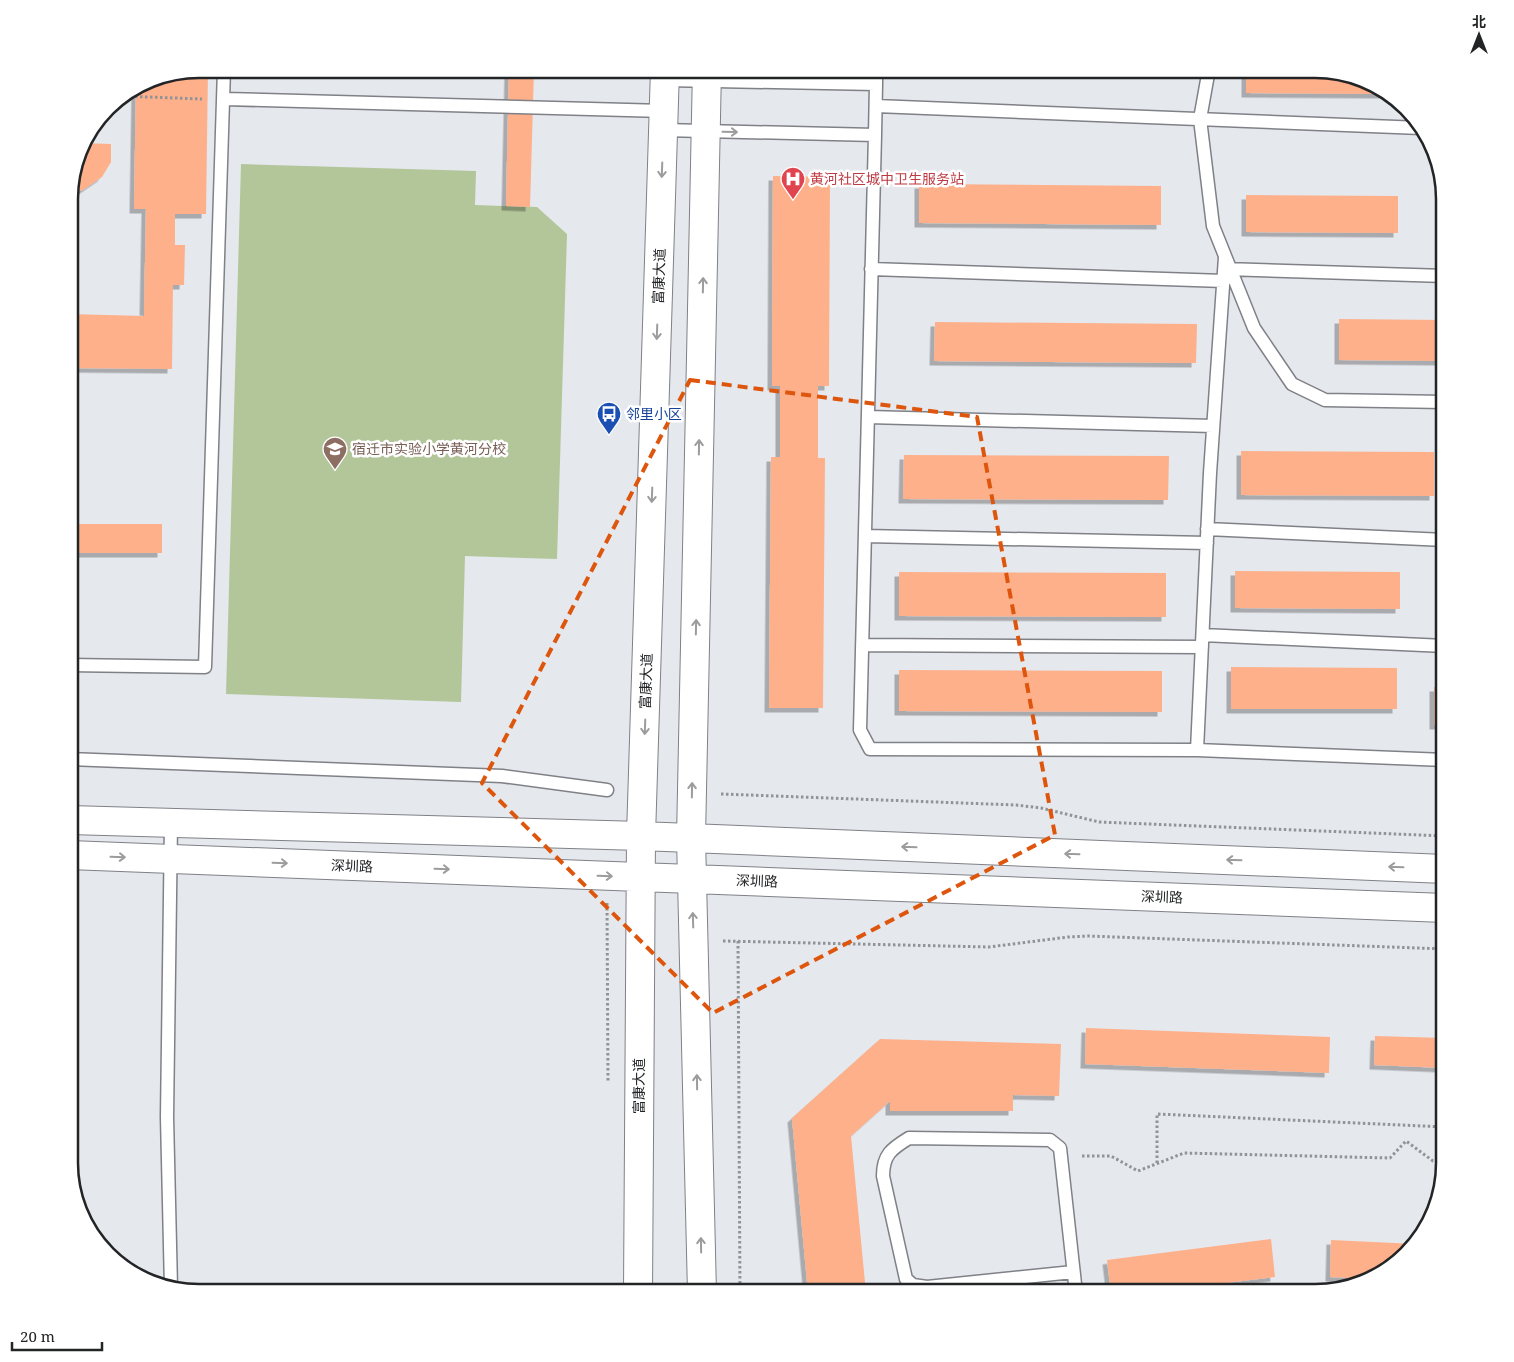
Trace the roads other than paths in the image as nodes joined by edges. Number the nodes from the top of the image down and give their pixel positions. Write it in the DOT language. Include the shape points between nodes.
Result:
graph roads {
  1 [pos="224,78"];
  2 [pos="665,78"];
  3 [pos="707,78"];
  4 [pos="763,78"];
  5 [pos="876,78"];
  6 [pos="1207,78"];
  7 [pos="876,84"];
  8 [pos="224,99"];
  9 [pos="876,106"];
  10 [pos="1200,119"];
  11 [pos="664,121"];
  12 [pos="1414,128"];
  13 [pos="706,131"];
  14 [pos="875,135"];
  15 [pos="871,269"];
  16 [pos="1226,269"];
  17 [pos="1436,276"];
  18 [pos="1436,402"];
  19 [pos="868,416"];
  20 [pos="1213,426"];
  21 [pos="1207,529"];
  22 [pos="865,536"];
  23 [pos="1436,540"];
  24 [pos="1207,543"];
  25 [pos="1202,641"];
  26 [pos="862,645"];
  27 [pos="1436,646"];
  28 [pos="78,665"];
  29 [pos="1197,750"];
  30 [pos="78,759"];
  31 [pos="1436,760"];
  32 [pos="608,790"];
  33 [pos="78,820"];
  34 [pos="171,823"];
  35 [pos="641,836"];
  36 [pos="691,838"];
  37 [pos="78,855"];
  38 [pos="170,859"];
  39 [pos="1436,869"];
  40 [pos="640,877"];
  41 [pos="692,879"];
  42 [pos="1436,908"];
  43 [pos="1074,1272"];
  44 [pos="171,1281"];
  45 [pos="638,1284"];
  46 [pos="702,1284"];
  47 [pos="913,1284"];
  48 [pos="956,1284"];
  49 [pos="1075,1284"];
  1 -- 8 [label="lane"];
  2 -- 11 [label="street, 富康大道"];
  3 -- 13 [label="street"];
  4 -- 7 [label="lane"];
  5 -- 7 [label="lane"];
  6 -- 10 [label="lane"];
  7 -- 9 [label="lane"];
  8 -- 11 [label="lane"];
  8 -- 28 [label="lane" via="205,668"];
  9 -- 10 [label="lane"];
  9 -- 14 [label="lane"];
  10 -- 12 [label="lane"];
  10 -- 16 [label="lane" via="1213,226"];
  11 -- 13 [label="lane"];
  11 -- 35 [label="street, 富康大道, one-way"];
  13 -- 14 [label="lane, one-way"];
  36 -- 13 [label="street, one-way"];
  14 -- 15 [label="lane"];
  15 -- 16 [label="lane"];
  15 -- 19 [label="lane"];
  16 -- 17 [label="lane"];
  16 -- 18 [label="lane" via="1254,328 1292,384 1325,400"];
  16 -- 20 [label="lane"];
  19 -- 20 [label="lane"];
  19 -- 22 [label="lane"];
  20 -- 21 [label="lane"];
  21 -- 23 [label="lane"];
  21 -- 24 [label="lane"];
  22 -- 24 [label="lane"];
  22 -- 26 [label="lane"];
  24 -- 25 [label="lane"];
  25 -- 26 [label="lane"];
  25 -- 27 [label="lane"];
  25 -- 29 [label="lane"];
  26 -- 29 [label="lane" via="860,730 870,749"];
  29 -- 31 [label="lane"];
  30 -- 32 [label="lane" via="502,776"];
  33 -- 34 [label="street"];
  34 -- 35 [label="street"];
  34 -- 38 [label="lane"];
  35 -- 36 [label="street"];
  35 -- 40 [label="street, 富康大道"];
  39 -- 36 [label="street, one-way"];
  36 -- 41 [label="street"];
  37 -- 38 [label="street, 深圳路, one-way"];
  38 -- 40 [label="street, 深圳路, one-way"];
  38 -- 44 [label="lane" via="167,1117"];
  40 -- 41 [label="street, 深圳路"];
  40 -- 45 [label="street, 富康大道"];
  41 -- 42 [label="street, 深圳路"];
  46 -- 41 [label="street, one-way"];
  43 -- 47 [label="lane" via="1060,1148 1050,1140 909,1138 894,1147 884,1162 884,1176 906,1278"];
  43 -- 48 [label="lane"];
  43 -- 49 [label="lane"];
}
